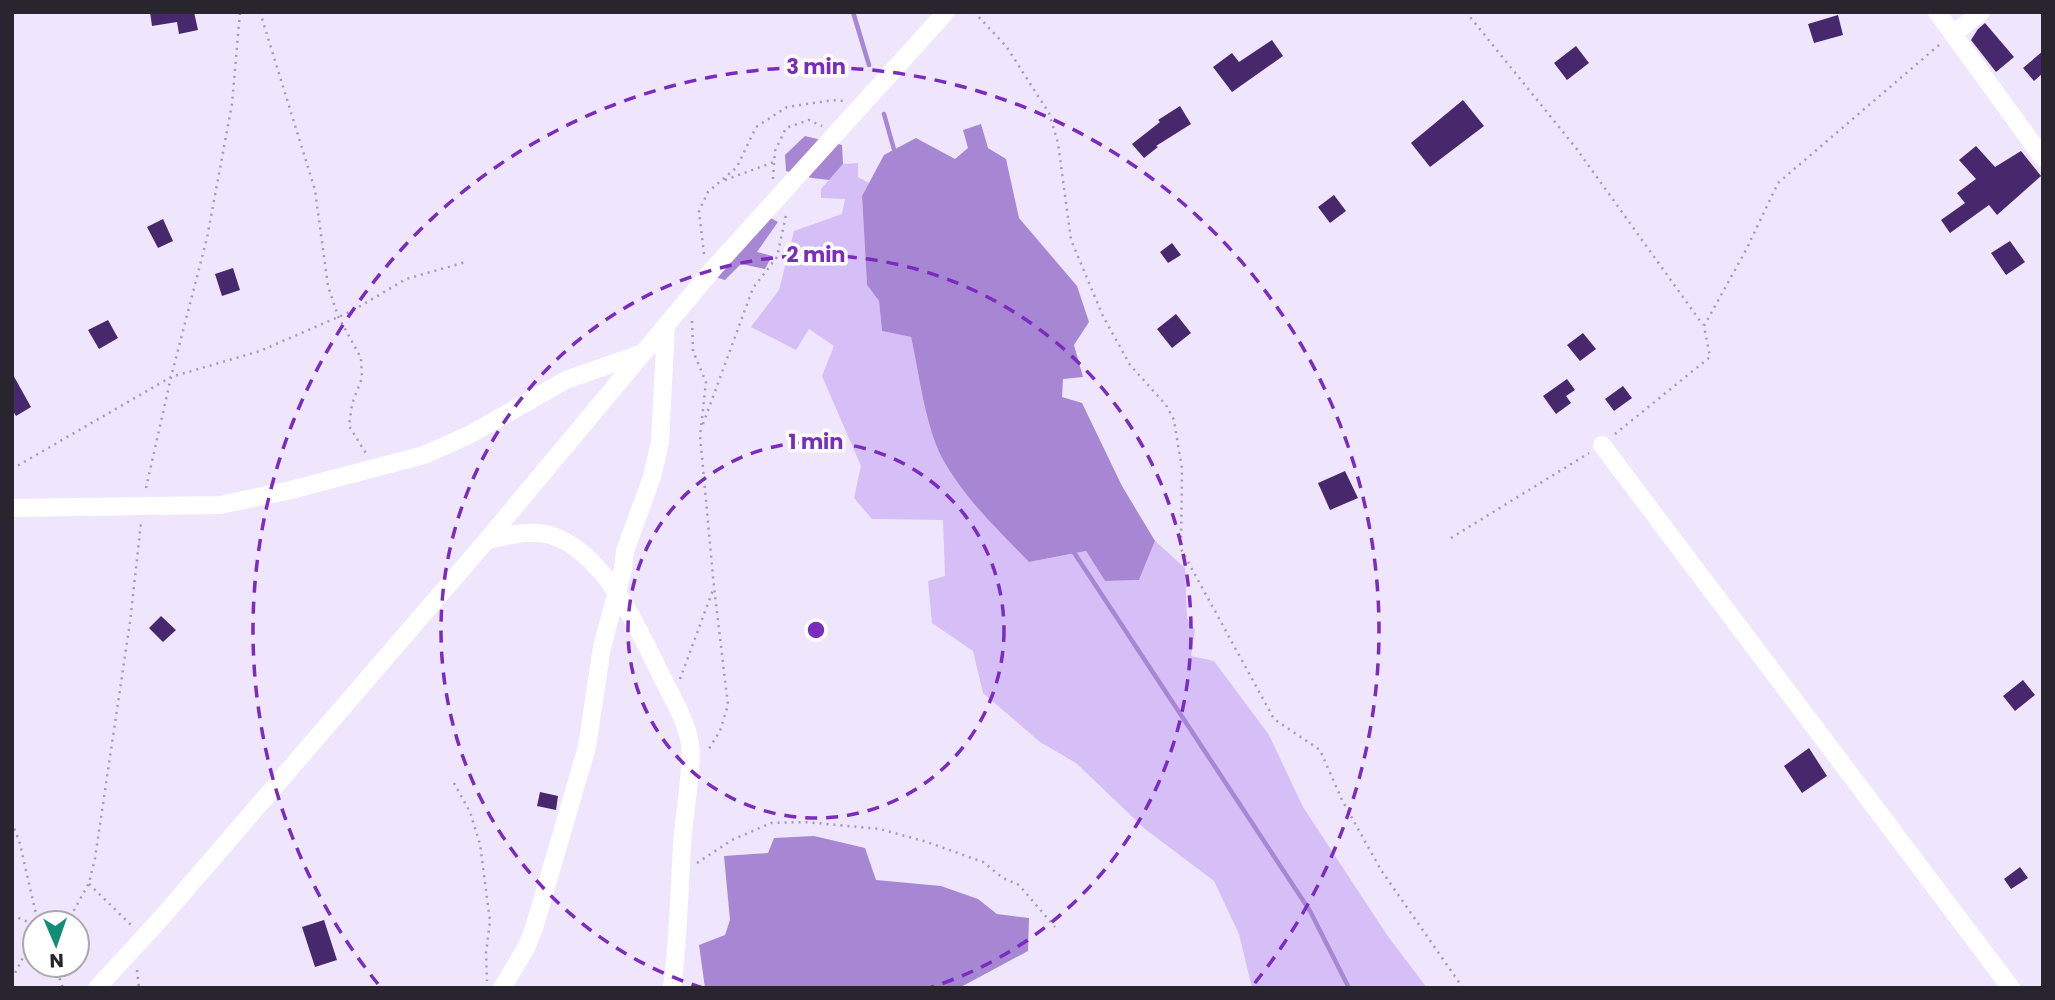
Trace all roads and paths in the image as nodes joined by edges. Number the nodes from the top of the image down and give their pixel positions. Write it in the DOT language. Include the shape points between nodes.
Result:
graph roads {
  1 [pos="240,12"];
  2 [pos="260,12"];
  3 [pos="946,12"];
  4 [pos="974,12"];
  5 [pos="1466,12"];
  6 [pos="1937,12"];
  7 [pos="1981,12"];
  8 [pos="1953,34"];
  9 [pos="865,103"];
  10 [pos="839,132"];
  11 [pos="2043,158"];
  12 [pos="774,162"];
  13 [pos="720,181"];
  14 [pos="791,184"];
  15 [pos="767,210"];
  16 [pos="466,262"];
  17 [pos="699,285"];
  18 [pos="338,316"];
  19 [pos="666,325"];
  20 [pos="1704,326"];
  21 [pos="643,353"];
  22 [pos="171,377"];
  23 [pos="700,430"];
  24 [pos="1602,444"];
  25 [pos="376,468"];
  26 [pos="12,469"];
  27 [pos="142,506"];
  28 [pos="12,508"];
  29 [pos="1451,538"];
  30 [pos="487,540"];
  31 [pos="714,587"];
  32 [pos="617,592"];
  33 [pos="676,706"];
  34 [pos="705,755"];
  35 [pos="454,783"];
  36 [pos="12,822"];
  37 [pos="679,880"];
  38 [pos="89,883"];
  39 [pos="33,909"];
  40 [pos="75,909"];
  41 [pos="1055,927"];
  42 [pos="133,946"];
  43 [pos="21,961"];
  44 [pos="12,979"];
  45 [pos="97,988"];
  46 [pos="139,988"];
  47 [pos="487,988"];
  48 [pos="502,988"];
  49 [pos="672,988"];
  50 [pos="1463,988"];
  51 [pos="2011,988"];
  1 -- 22 [label="path" via="232,104 207,238"];
  2 -- 18 [label="path" via="315,190 328,286"];
  3 -- 9 [label="street"];
  4 -- 50 [label="path" via="1006,46 1049,113 1058,143 1071,240 1103,316 1130,365 1174,420 1182,469 1181,549 1274,719 1320,750 1381,870"];
  5 -- 20 [label="path" via="1576,148"];
  6 -- 8 [label="street"];
  7 -- 8 [label="street"];
  8 -- 11 [label="street"];
  8 -- 20 [label="path" via="1777,183"];
  9 -- 10 [label="street"];
  9 -- 13 [label="path" via="833,100 788,107 756,127 737,167"];
  10 -- 12 [label="path" via="809,120 786,128"];
  10 -- 14 [label="street"];
  12 -- 13 [label="path"];
  12 -- 15 [label="path"];
  13 -- 17 [label="path" via="708,192 699,211 704,254"];
  14 -- 15 [label="street"];
  14 -- 23 [label="path" via="778,257 753,288"];
  15 -- 17 [label="street"];
  16 -- 18 [label="path" via="406,279"];
  17 -- 19 [label="street"];
  17 -- 23 [label="path" via="691,332 693,351 706,382"];
  18 -- 22 [label="path" via="260,351"];
  18 -- 25 [label="path" via="361,358 362,378 349,426"];
  19 -- 21 [label="street"];
  19 -- 32 [label="street" via="660,442 625,551"];
  20 -- 24 [label="path" via="1710,357"];
  21 -- 25 [label="street" via="566,380 470,435"];
  21 -- 30 [label="street"];
  22 -- 26 [label="path"];
  22 -- 27 [label="path"];
  23 -- 31 [label="path"];
  24 -- 29 [label="path"];
  24 -- 51 [label="street"];
  25 -- 27 [label="street" via="220,505"];
  27 -- 28 [label="street"];
  27 -- 38 [label="path" via="130,622"];
  30 -- 32 [label="street" via="530,531 551,535 593,564"];
  30 -- 42 [label="street"];
  31 -- 33 [label="path" via="677,689"];
  31 -- 34 [label="path" via="728,705 720,732"];
  32 -- 33 [label="street"];
  32 -- 48 [label="street" via="602,647 587,747 545,898 526,948"];
  33 -- 37 [label="street" via="690,745"];
  35 -- 47 [label="path" via="480,844 490,921"];
  36 -- 39 [label="path"];
  37 -- 41 [label="path" via="732,840 771,823 880,829 983,862 1019,885"];
  37 -- 49 [label="street"];
  38 -- 40 [label="path"];
  38 -- 42 [label="path" via="131,923"];
  42 -- 45 [label="street"];
  42 -- 46 [label="path"];
  43 -- 44 [label="path"];
}
